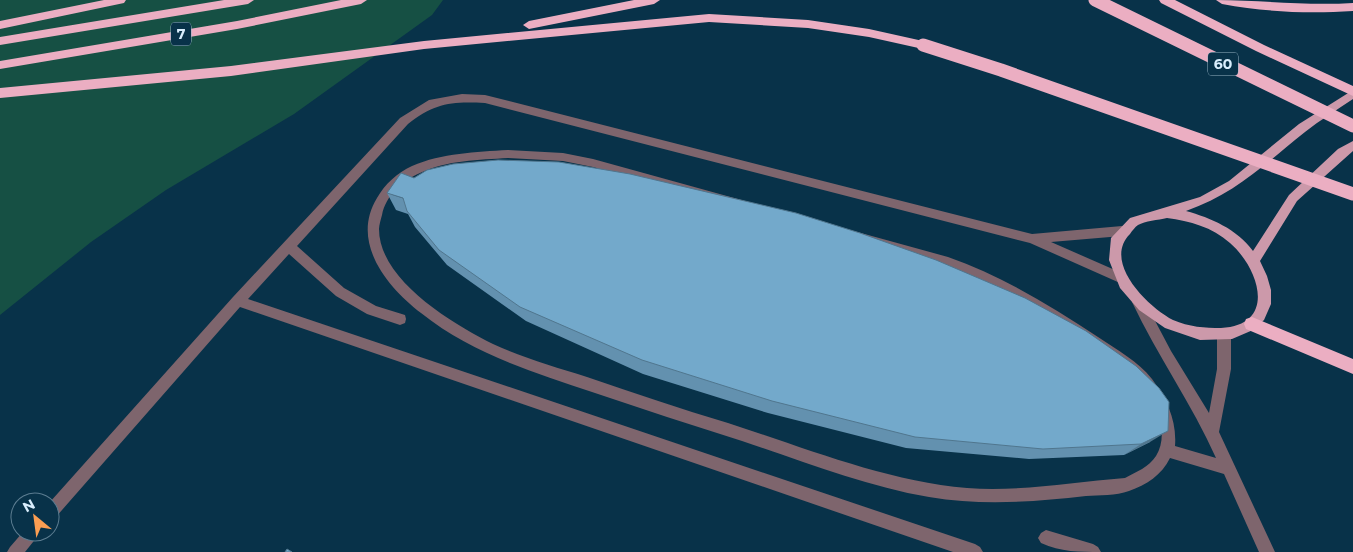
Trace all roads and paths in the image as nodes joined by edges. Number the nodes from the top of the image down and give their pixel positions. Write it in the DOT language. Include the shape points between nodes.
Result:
graph roads {
  1 [pos="120,0"];
  2 [pos="248,0"];
  3 [pos="361,0"];
  4 [pos="654,0"];
  5 [pos="1095,0"];
  6 [pos="1165,0"];
  7 [pos="1222,0"];
  8 [pos="1353,7"];
  9 [pos="0,25"];
  10 [pos="0,41"];
  11 [pos="424,45"];
  12 [pos="0,65"];
  13 [pos="0,93"];
  14 [pos="1353,93"];
  15 [pos="1353,126"];
  16 [pos="1353,145"];
  17 [pos="1353,194"];
  18 [pos="1167,213"];
  19 [pos="1122,232"];
  20 [pos="1032,239"];
  21 [pos="289,246"];
  22 [pos="1254,259"];
  23 [pos="1120,278"];
  24 [pos="238,301"];
  25 [pos="1138,302"];
  26 [pos="400,319"];
  27 [pos="1252,324"];
  28 [pos="1224,334"];
  29 [pos="1353,367"];
  30 [pos="1212,432"];
  31 [pos="1166,450"];
  32 [pos="1228,468"];
  33 [pos="60,501"];
  34 [pos="1046,538"];
  35 [pos="24,542"];
  36 [pos="15,552"];
  37 [pos="975,552"];
  38 [pos="1093,552"];
  39 [pos="1267,552"];
  1 -- 9 [label="highway"];
  2 -- 10 [label="highway, 7"];
  3 -- 12 [label="highway, 7" via="238,25"];
  4 -- 11 [label="highway"];
  5 -- 15 [label="highway, 60, bridge"];
  6 -- 14 [label="highway, 60"];
  7 -- 8 [label="highway" via="1266,8 1312,10"];
  11 -- 13 [label="highway" via="231,71"];
  11 -- 17 [label="highway, bridge" via="709,18 808,24 868,33 923,45 1001,70"];
  14 -- 18 [label="main road" via="1303,127 1233,184 1204,200"];
  16 -- 22 [label="main road" via="1292,198"];
  18 -- 19 [label="main road" via="1140,218"];
  18 -- 22 [label="main road" via="1194,218 1222,230"];
  19 -- 20 [label="street"];
  19 -- 23 [label="main road" via="1114,253"];
  20 -- 21 [label="street" via="485,99 463,97 440,100 419,108"];
  20 -- 23 [label="street"];
  21 -- 24 [label="street"];
  21 -- 26 [label="street" via="340,292 372,310"];
  22 -- 27 [label="main road" via="1262,274 1265,302"];
  23 -- 25 [label="main road"];
  24 -- 33 [label="street"];
  24 -- 37 [label="street"];
  25 -- 28 [label="main road" via="1178,328 1206,335"];
  25 -- 30 [label="street"];
  27 -- 28 [label="main road"];
  27 -- 29 [label="highway"];
  28 -- 30 [label="street" via="1224,369"];
  30 -- 32 [label="street"];
  31 -- 31 [label="street" via="1167,421 1163,407 1133,368 1036,304 978,273 948,262 593,163 536,154 484,155 423,166 398,181 374,214 375,250 398,285 433,314 481,344 518,361 610,392 894,483 961,495 994,496 1126,485 1152,473"];
  31 -- 32 [label="street"];
  32 -- 39 [label="street"];
  34 -- 38 [label="street"];
  35 -- 36 [label="street"];
}
